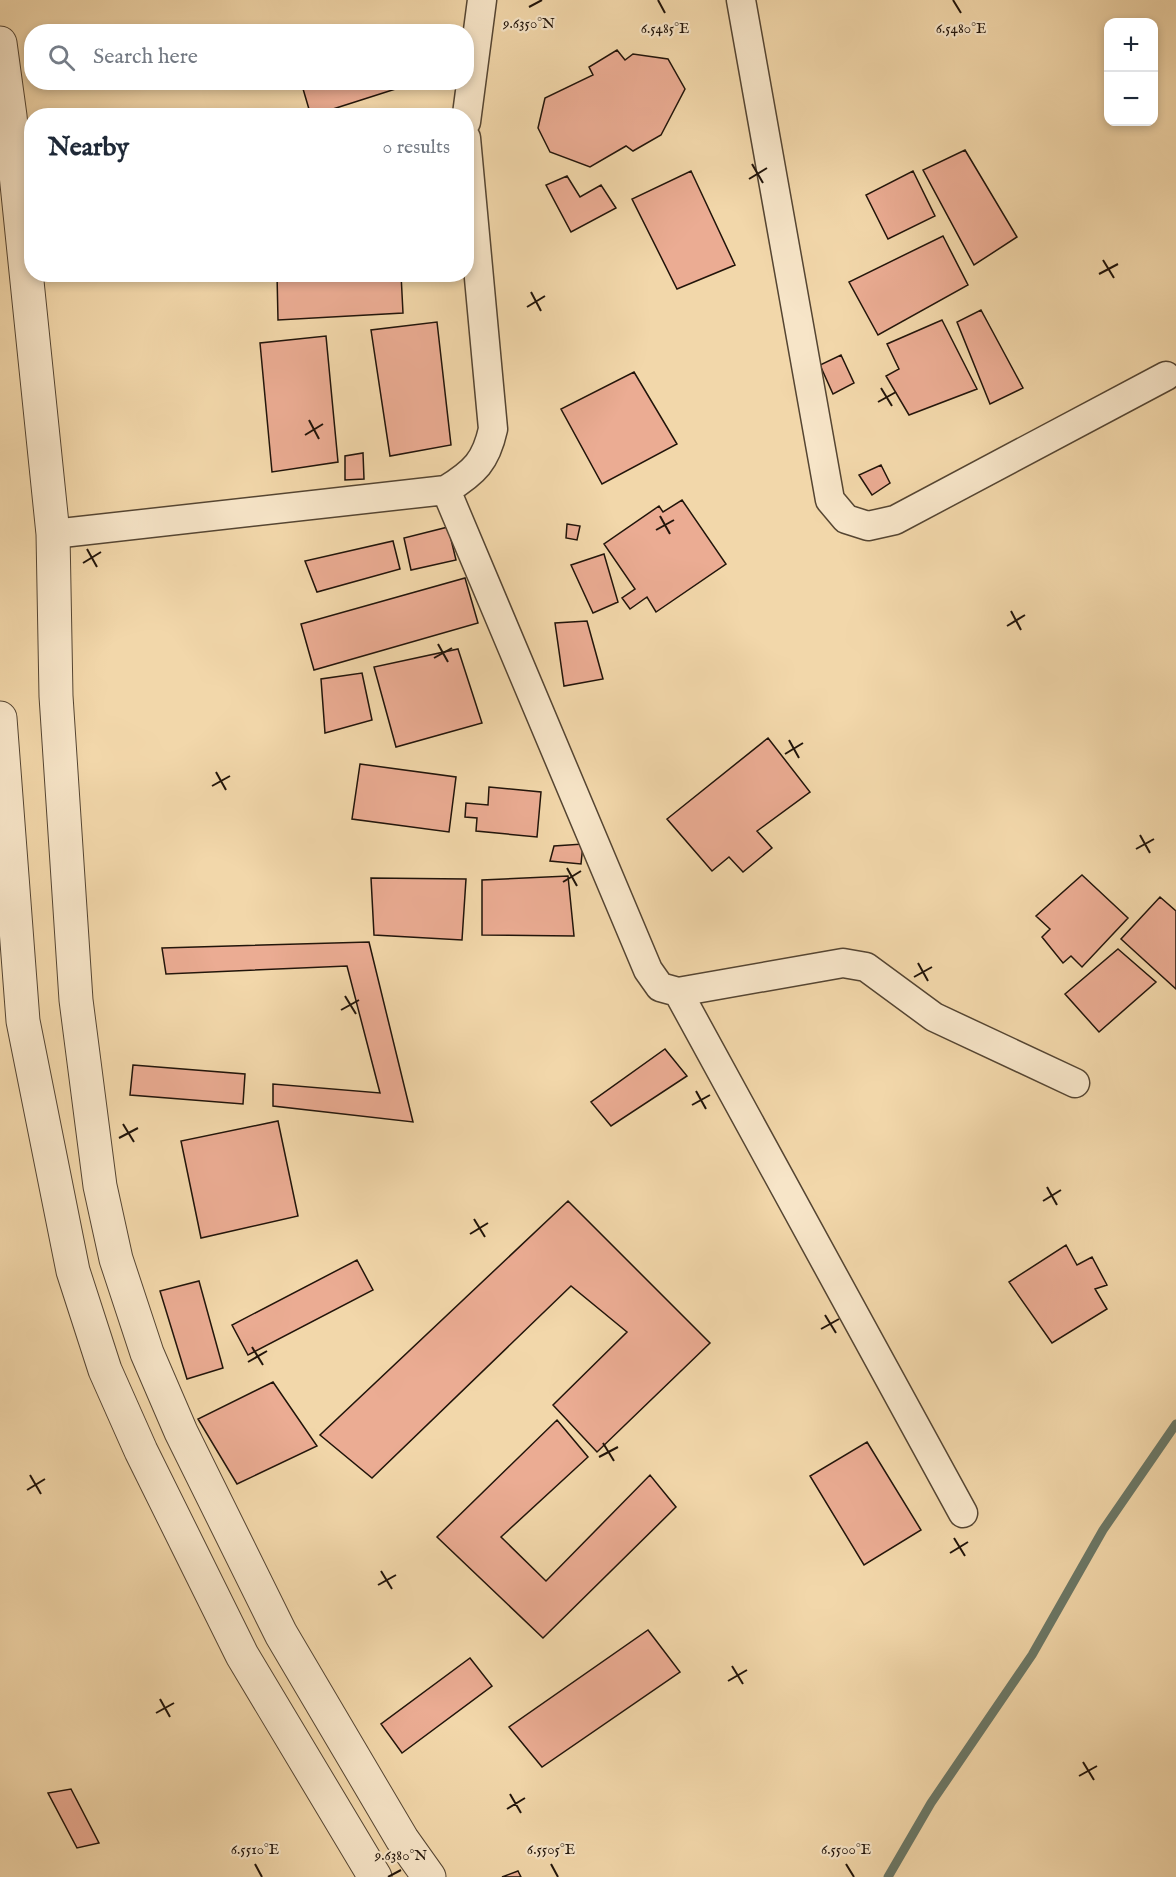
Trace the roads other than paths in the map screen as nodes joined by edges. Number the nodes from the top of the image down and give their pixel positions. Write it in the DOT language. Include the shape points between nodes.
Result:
graph roads {
  1 [pos="482,0"];
  2 [pos="741,0"];
  3 [pos="0,43"];
  4 [pos="474,61"];
  5 [pos="470,90"];
  6 [pos="468,108"];
  7 [pos="474,224"];
  8 [pos="24,252"];
  9 [pos="27,282"];
  10 [pos="1166,376"];
  11 [pos="446,490"];
  12 [pos="53,534"];
  13 [pos="0,718"];
  14 [pos="678,992"];
  15 [pos="1075,1083"];
  16 [pos="963,1513"];
  17 [pos="375,1877"];
  18 [pos="429,1877"];
  1 -- 4 [label="street"];
  2 -- 10 [label="street" via="830,500 846,519 868,526 894,520"];
  3 -- 8 [label="street"];
  5 -- 6 [label="street"];
  7 -- 11 [label="street" via="493,429 488,451 468,477"];
  9 -- 12 [label="street"];
  11 -- 12 [label="street"];
  11 -- 14 [label="street" via="648,970 660,987"];
  12 -- 18 [label="street" via="56,696 76,1000 100,1186 116,1259 147,1353 181,1432 281,1634 402,1839"];
  13 -- 17 [label="street" via="22,1021 73,1271 105,1370 232,1635"];
  14 -- 15 [label="street" via="843,963 866,967 934,1017"];
  14 -- 16 [label="street"];
}
